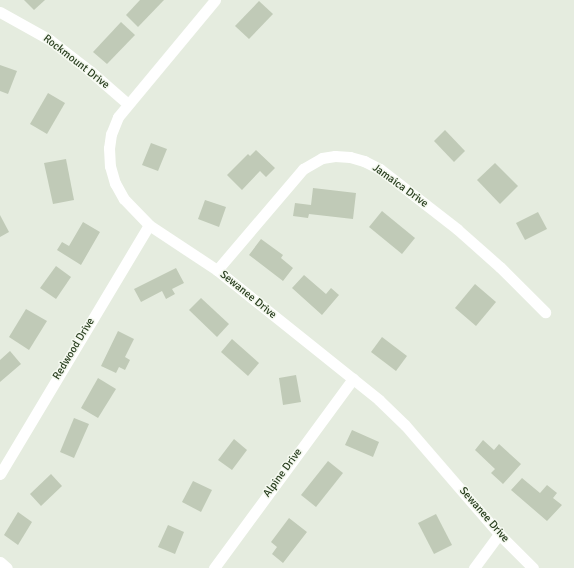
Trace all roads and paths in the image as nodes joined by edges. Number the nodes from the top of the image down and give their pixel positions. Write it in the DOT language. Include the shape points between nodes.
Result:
graph roads {
  1 [pos="215,0"];
  2 [pos="0,12"];
  3 [pos="128,104"];
  4 [pos="148,225"];
  5 [pos="217,270"];
  6 [pos="545,312"];
  7 [pos="353,379"];
  8 [pos="0,474"];
  9 [pos="499,534"];
  10 [pos="0,562"];
  11 [pos="7,568"];
  12 [pos="214,568"];
  13 [pos="474,568"];
  14 [pos="533,568"];
  1 -- 3 [label="street, Sewanee Drive"];
  2 -- 3 [label="street, Rockmount Drive" via="50,40"];
  3 -- 4 [label="street, Sewanee Drive" via="118,117 111,134 110,166 115,183 124,199"];
  4 -- 5 [label="street, Sewanee Drive"];
  4 -- 8 [label="street, Redwood Drive"];
  5 -- 6 [label="street, Jamaica Drive" via="303,169 322,158 350,157 380,169 457,229"];
  5 -- 7 [label="street, Sewanee Drive"];
  7 -- 9 [label="street, Sewanee Drive" via="406,426"];
  7 -- 12 [label="street, Alpine Drive"];
  9 -- 13 [label="street"];
  9 -- 14 [label="street, Sewanee Drive"];
  10 -- 11 [label="street"];
}
